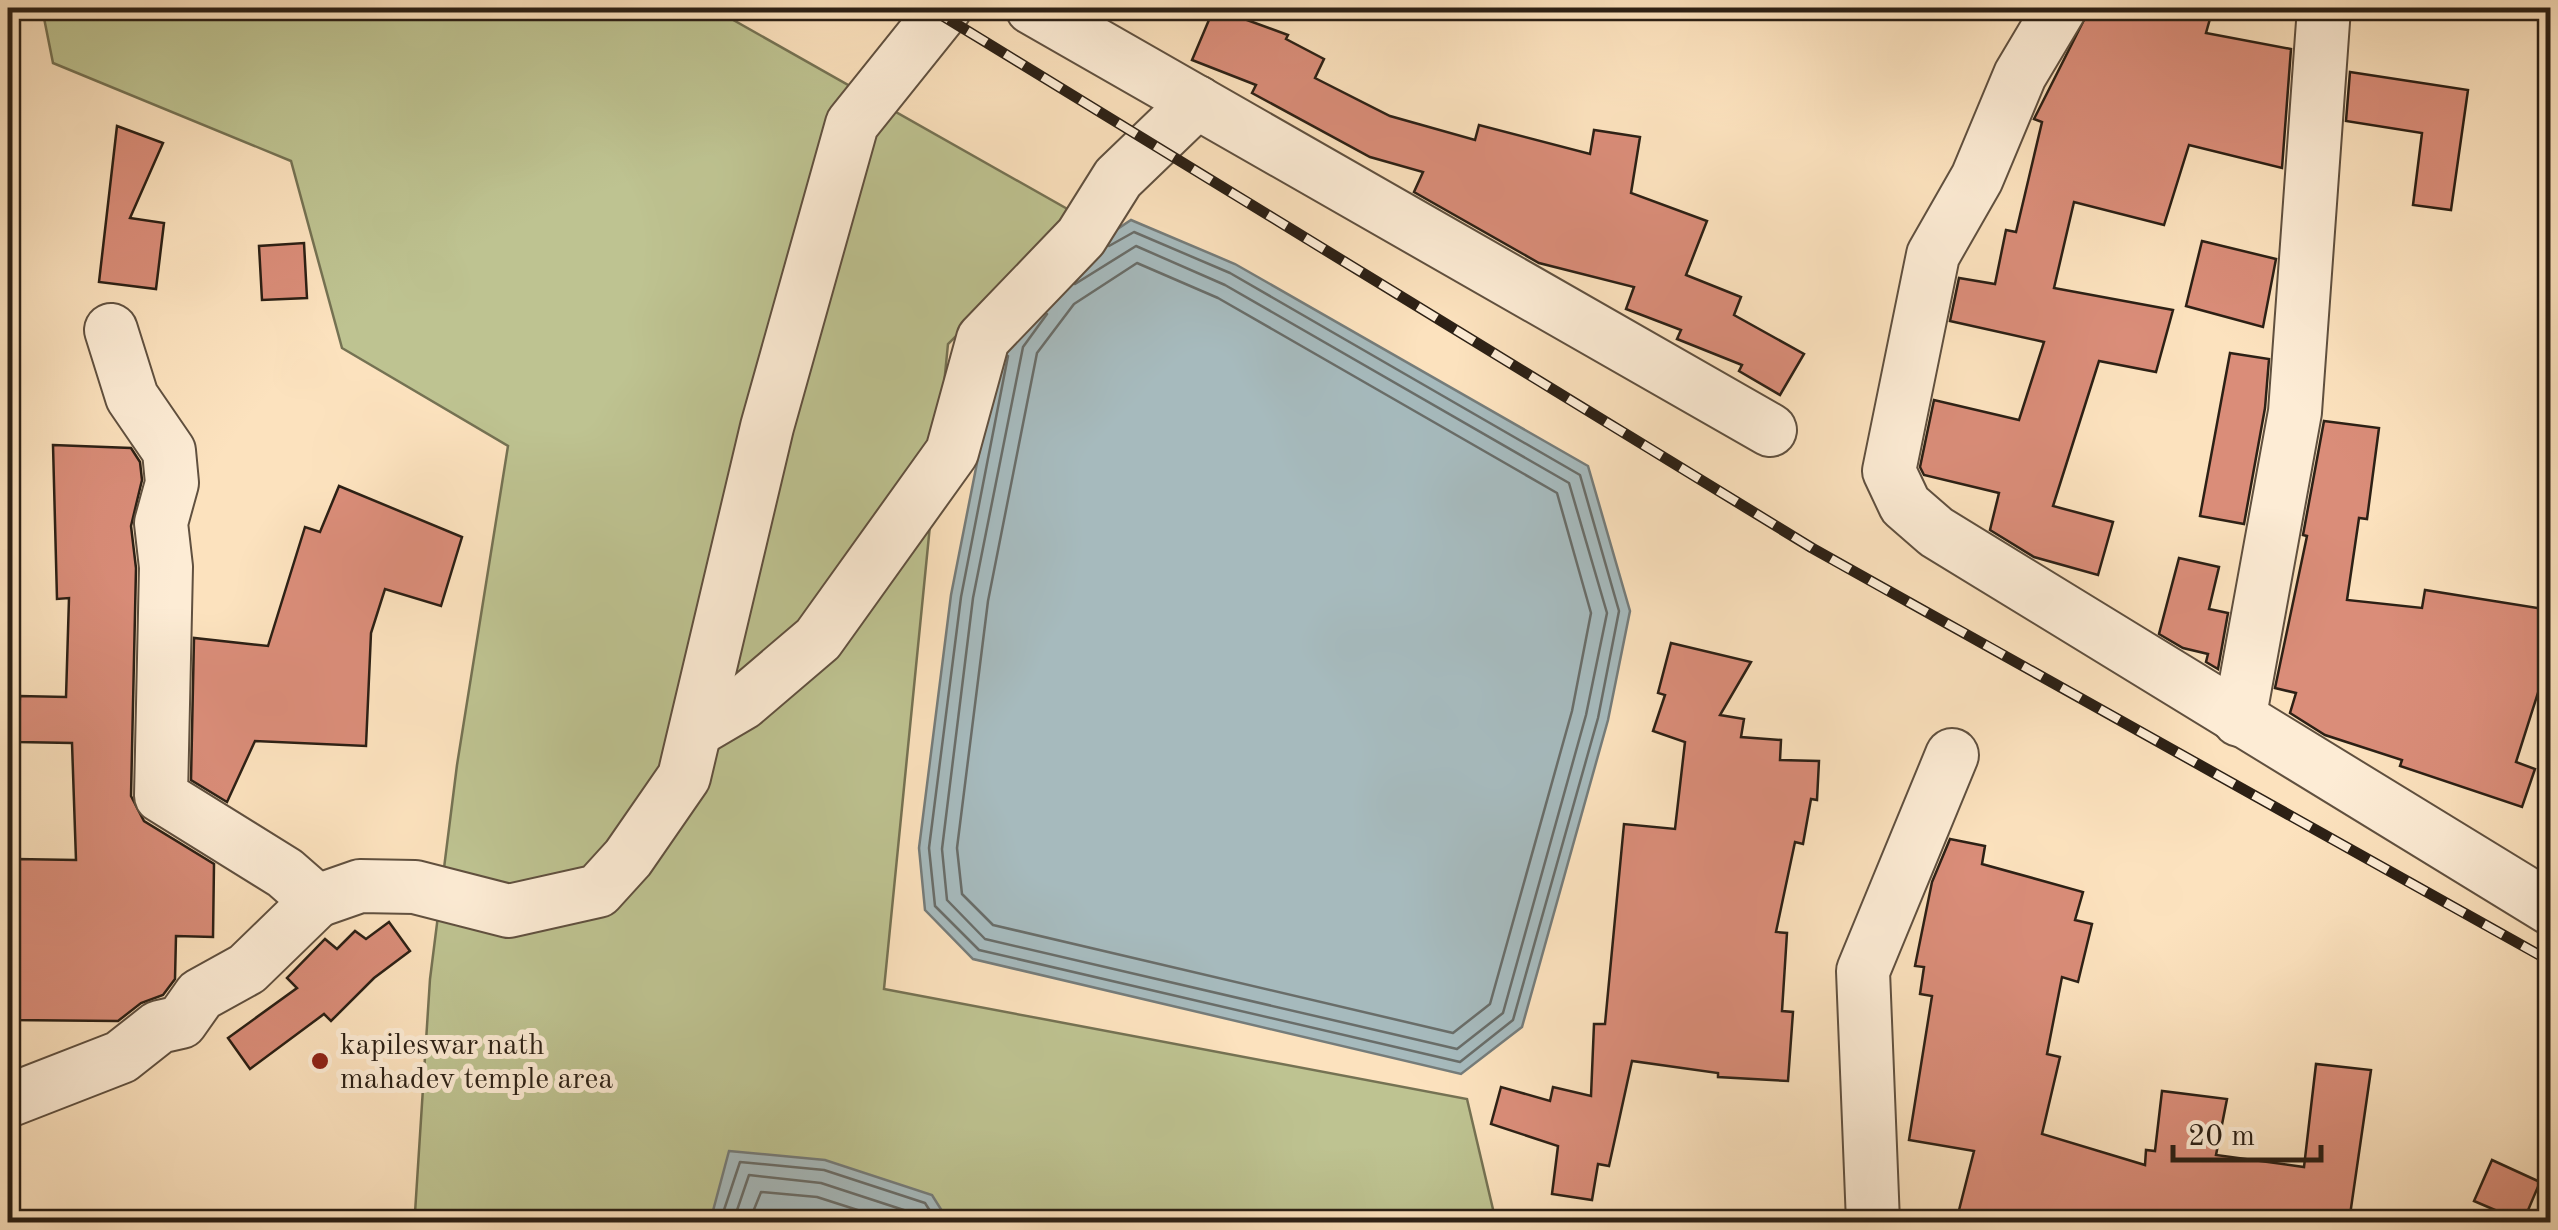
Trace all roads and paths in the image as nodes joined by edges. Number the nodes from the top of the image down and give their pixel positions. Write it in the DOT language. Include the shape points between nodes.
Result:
graph roads {
  1 [pos="945,8"];
  2 [pos="1032,8"];
  3 [pos="2060,8"];
  4 [pos="2324,8"];
  5 [pos="1197,102"];
  6 [pos="111,330"];
  7 [pos="1770,430"];
  8 [pos="2239,720"];
  9 [pos="697,730"];
  10 [pos="1952,755"];
  11 [pos="317,901"];
  12 [pos="2550,908"];
  13 [pos="8,1100"];
  14 [pos="1873,1222"];
  1 -- 9 [label="street" via="852,124 767,427"];
  2 -- 5 [label="street"];
  3 -- 8 [label="street" via="2020,75 1977,178 1934,255 1889,470 1905,506 1936,532"];
  4 -- 8 [label="street" via="2295,412"];
  5 -- 7 [label="street"];
  5 -- 9 [label="street" via="1118,178 1080,237 983,339 952,452 818,639 744,703"];
  6 -- 11 [label="street" via="132,396 169,451 172,483 161,522 161,796"];
  8 -- 12 [label="street"];
  9 -- 11 [label="street" via="684,777 598,892 508,911 415,888 360,886"];
  10 -- 14 [label="street" via="1864,971"];
  11 -- 13 [label="street" via="247,969 200,995 181,1022 159,1027 121,1057"];
}
